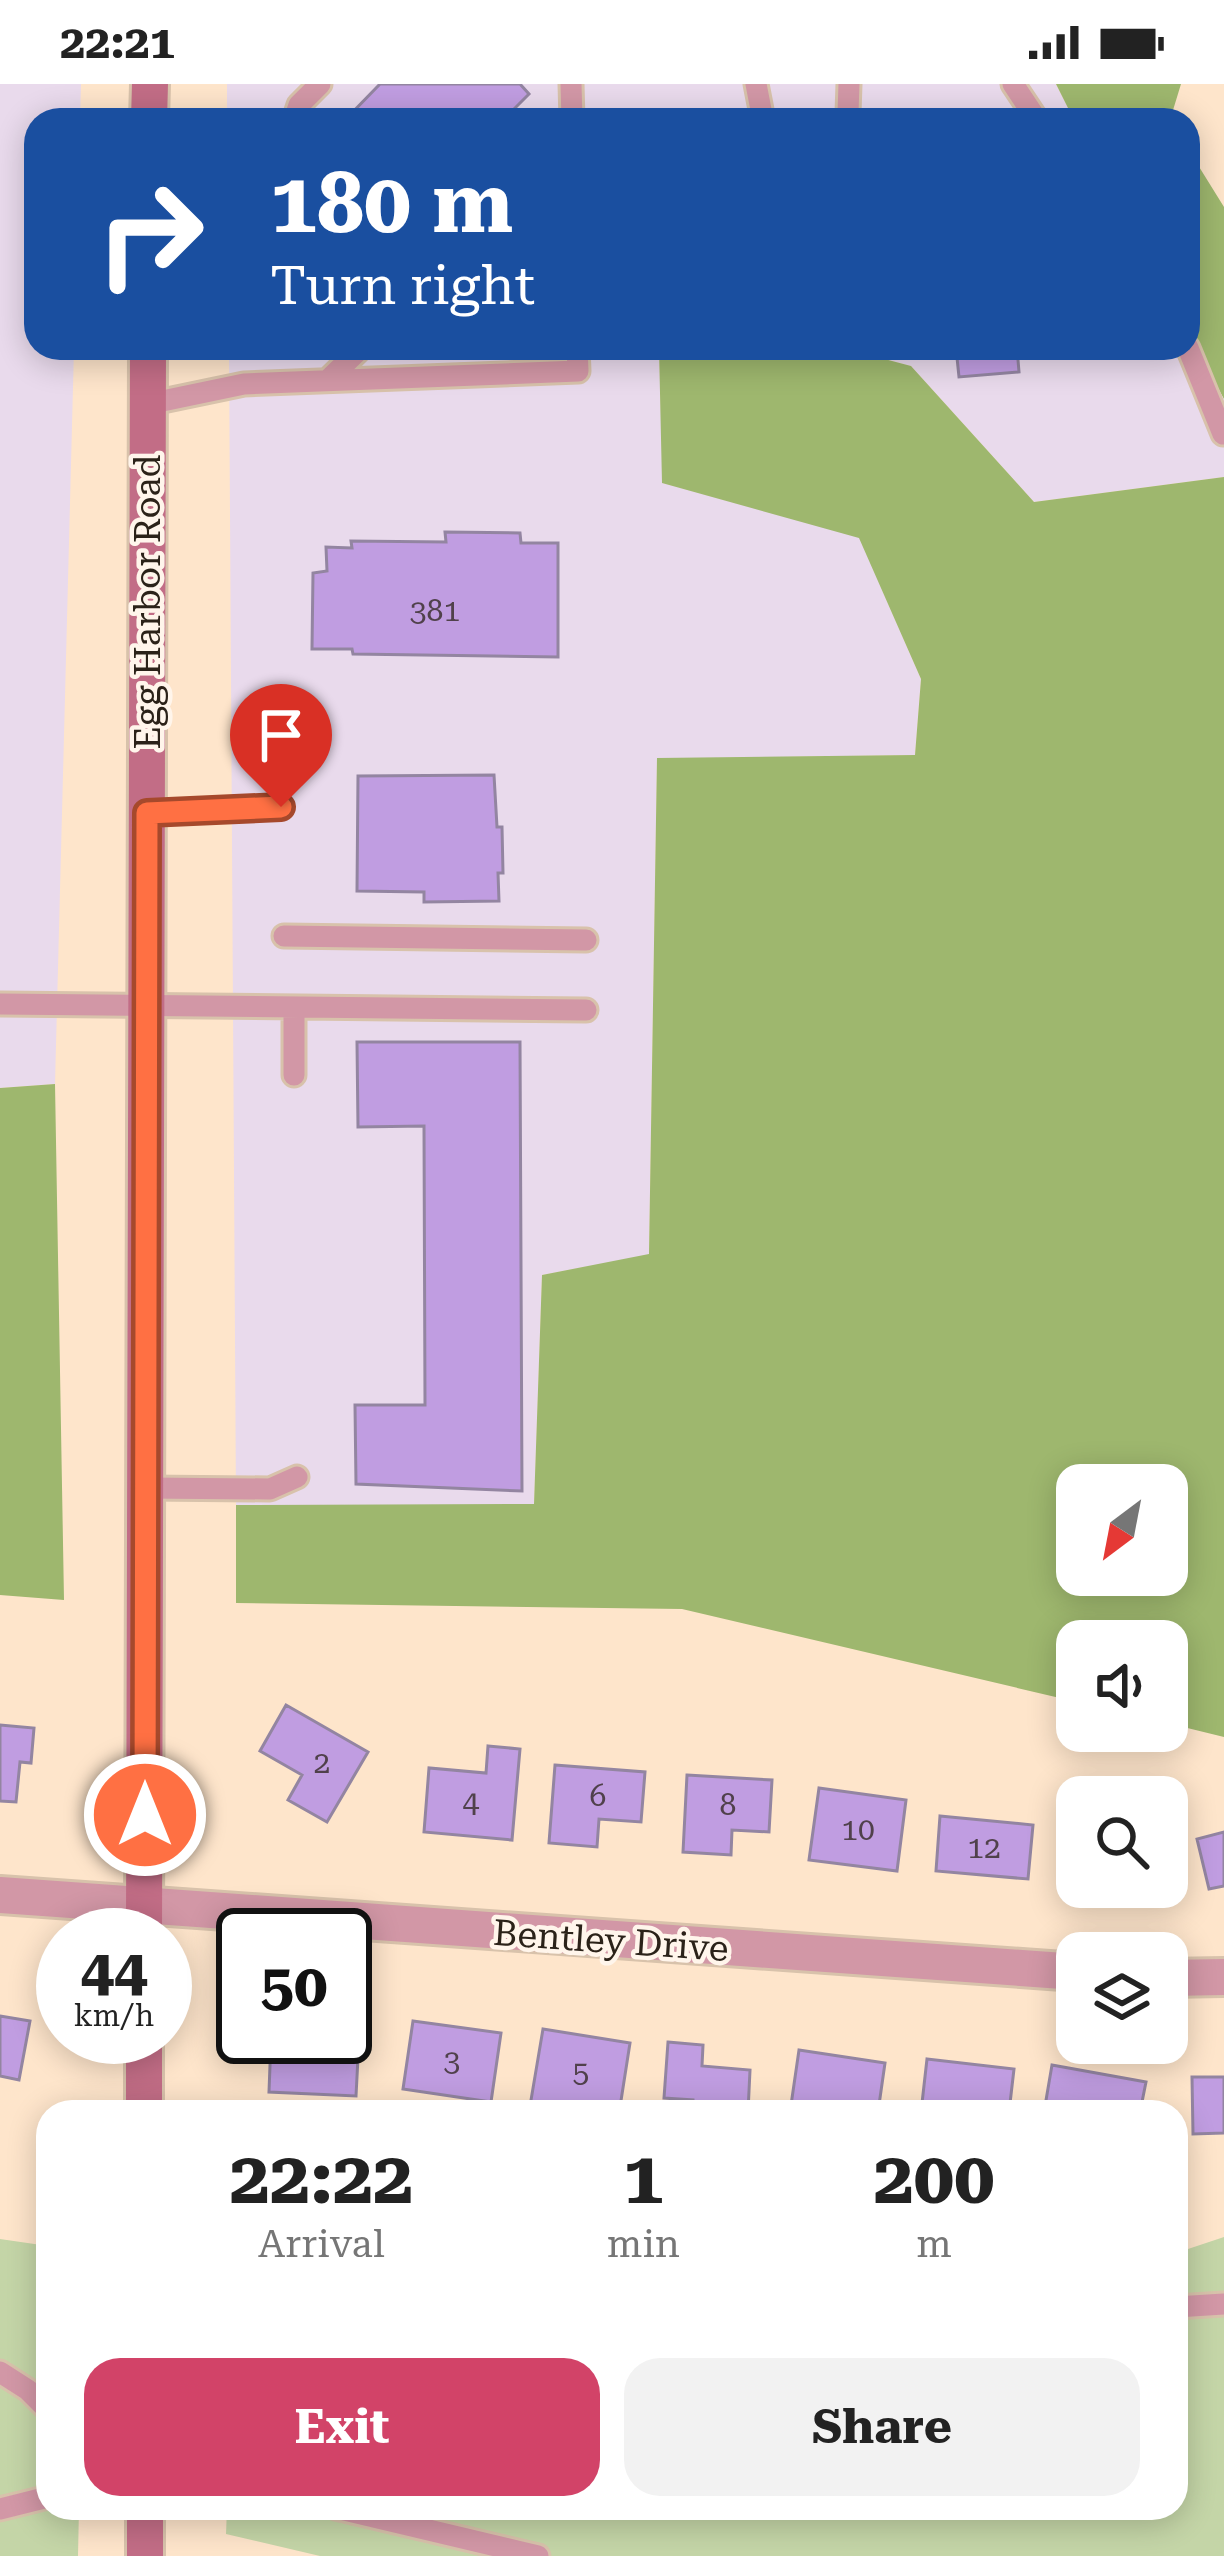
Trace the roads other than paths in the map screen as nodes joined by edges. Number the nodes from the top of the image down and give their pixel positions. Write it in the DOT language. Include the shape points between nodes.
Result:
graph roads {
  1 [pos="320,84"];
  2 [pos="300,108"];
  3 [pos="148,360"];
  4 [pos="349,360"];
  5 [pos="578,360"];
  6 [pos="1193,360"];
  7 [pos="328,380"];
  8 [pos="148,404"];
  9 [pos="1222,434"];
  10 [pos="281,807"];
  11 [pos="147,813"];
  12 [pos="284,936"];
  13 [pos="586,940"];
  14 [pos="0,1004"];
  15 [pos="147,1008"];
  16 [pos="294,1008"];
  17 [pos="586,1010"];
  18 [pos="294,1075"];
  19 [pos="297,1477"];
  20 [pos="146,1488"];
  21 [pos="0,1895"];
  22 [pos="72,1908"];
  23 [pos="144,1908"];
  24 [pos="192,1924"];
  25 [pos="1056,1971"];
  26 [pos="1188,1978"];
  27 [pos="1224,1978"];
  28 [pos="144,2064"];
  29 [pos="144,2100"];
  30 [pos="1224,2304"];
  31 [pos="1188,2306"];
  32 [pos="0,2372"];
  33 [pos="36,2398"];
  34 [pos="36,2501"];
  35 [pos="0,2509"];
  36 [pos="145,2520"];
  37 [pos="406,2520"];
  38 [pos="145,2556"];
  39 [pos="538,2556"];
  1 -- 2 [label="lane"];
  3 -- 8 [label="main road, Egg Harbor Road"];
  4 -- 7 [label="lane"];
  5 -- 7 [label="lane" via="578,371"];
  6 -- 9 [label="lane"];
  7 -- 8 [label="lane" via="244,385"];
  8 -- 11 [label="main road, Egg Harbor Road"];
  10 -- 11 [label="lane"];
  11 -- 15 [label="main road, Egg Harbor Road"];
  12 -- 13 [label="lane"];
  14 -- 15 [label="lane"];
  15 -- 16 [label="lane"];
  15 -- 20 [label="main road, Egg Harbor Road"];
  16 -- 17 [label="lane"];
  16 -- 18 [label="lane"];
  19 -- 20 [label="lane" via="270,1489"];
  20 -- 23 [label="main road, Egg Harbor Road"];
  21 -- 22 [label="street, Bentley Drive"];
  24 -- 25 [label="street, Bentley Drive"];
  26 -- 27 [label="street"];
  28 -- 29 [label="main road"];
  30 -- 31 [label="lane"];
  32 -- 33 [label="lane"];
  34 -- 35 [label="lane"];
  36 -- 38 [label="main road"];
  37 -- 39 [label="lane"];
}
